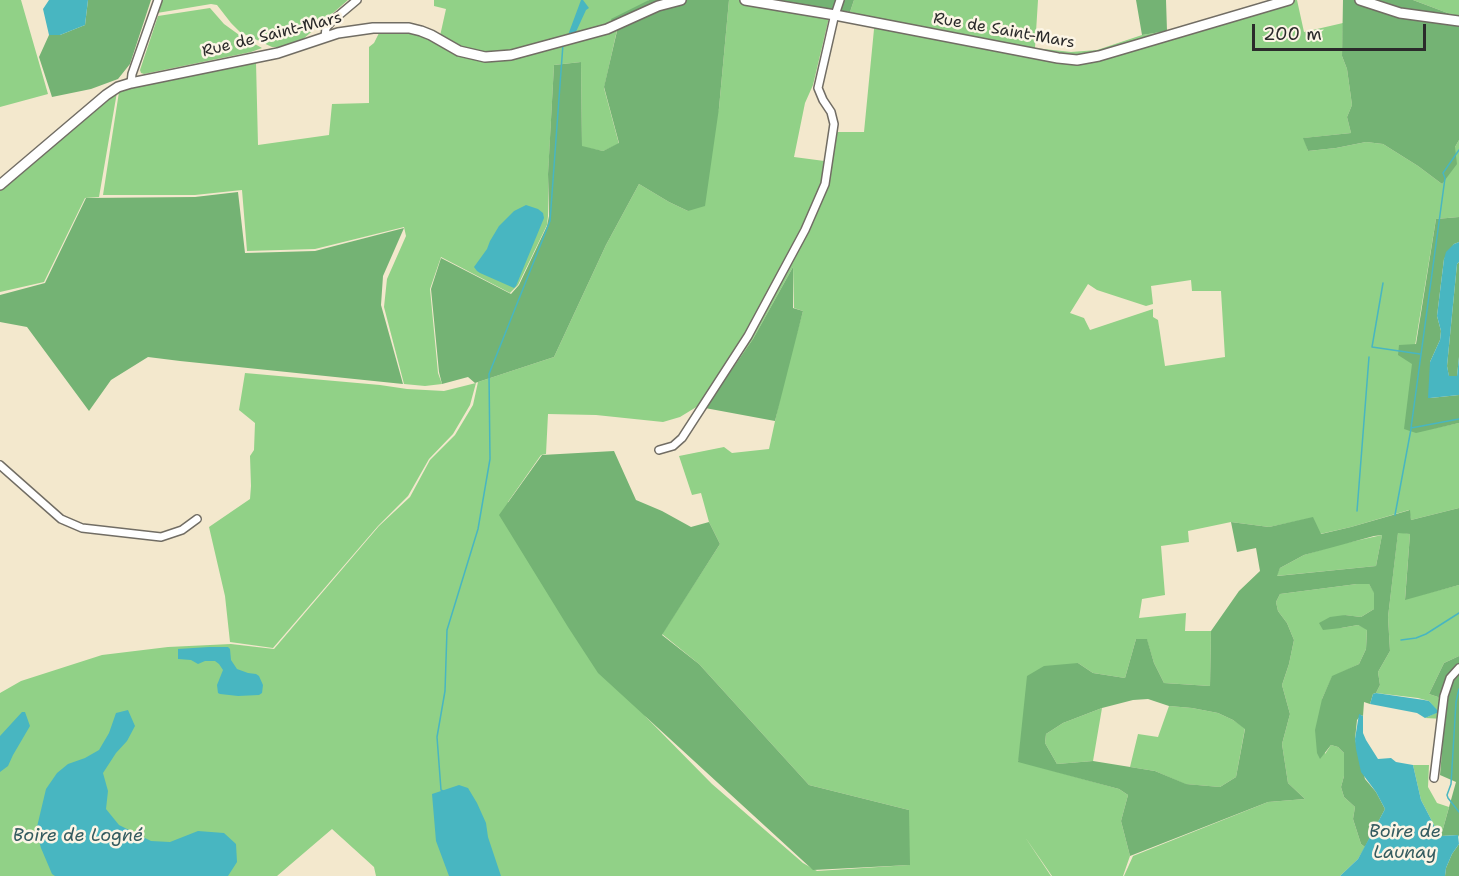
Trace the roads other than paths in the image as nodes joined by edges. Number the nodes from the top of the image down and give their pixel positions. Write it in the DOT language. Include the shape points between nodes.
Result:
graph roads {
  1 [pos="158,0"];
  2 [pos="357,0"];
  3 [pos="681,0"];
  4 [pos="745,0"];
  5 [pos="840,0"];
  6 [pos="1289,0"];
  7 [pos="1360,0"];
  8 [pos="835,15"];
  9 [pos="1459,21"];
  10 [pos="324,37"];
  11 [pos="131,83"];
  12 [pos="0,185"];
  13 [pos="659,450"];
  14 [pos="0,465"];
  15 [pos="197,519"];
  16 [pos="1459,668"];
  17 [pos="1434,778"];
  1 -- 11 [label="street"];
  2 -- 10 [label="street" via="332,21"];
  3 -- 10 [label="street, Rue de Saint-Mars" via="607,29 497,57 459,51 410,28 373,28"];
  4 -- 8 [label="street, Rue de Saint-Mars"];
  5 -- 8 [label="street"];
  6 -- 8 [label="street, Rue de Saint-Mars" via="1077,60"];
  7 -- 9 [label="street" via="1400,13"];
  8 -- 13 [label="street" via="818,88 834,124 825,184 748,336 681,438 673,446"];
  10 -- 11 [label="street, Rue de Saint-Mars" via="278,53"];
  11 -- 12 [label="street, Rue de Saint-Mars" via="106,96"];
  14 -- 15 [label="street" via="60,519 82,528 161,537 182,530"];
  16 -- 17 [label="street" via="1443,696"];
}
